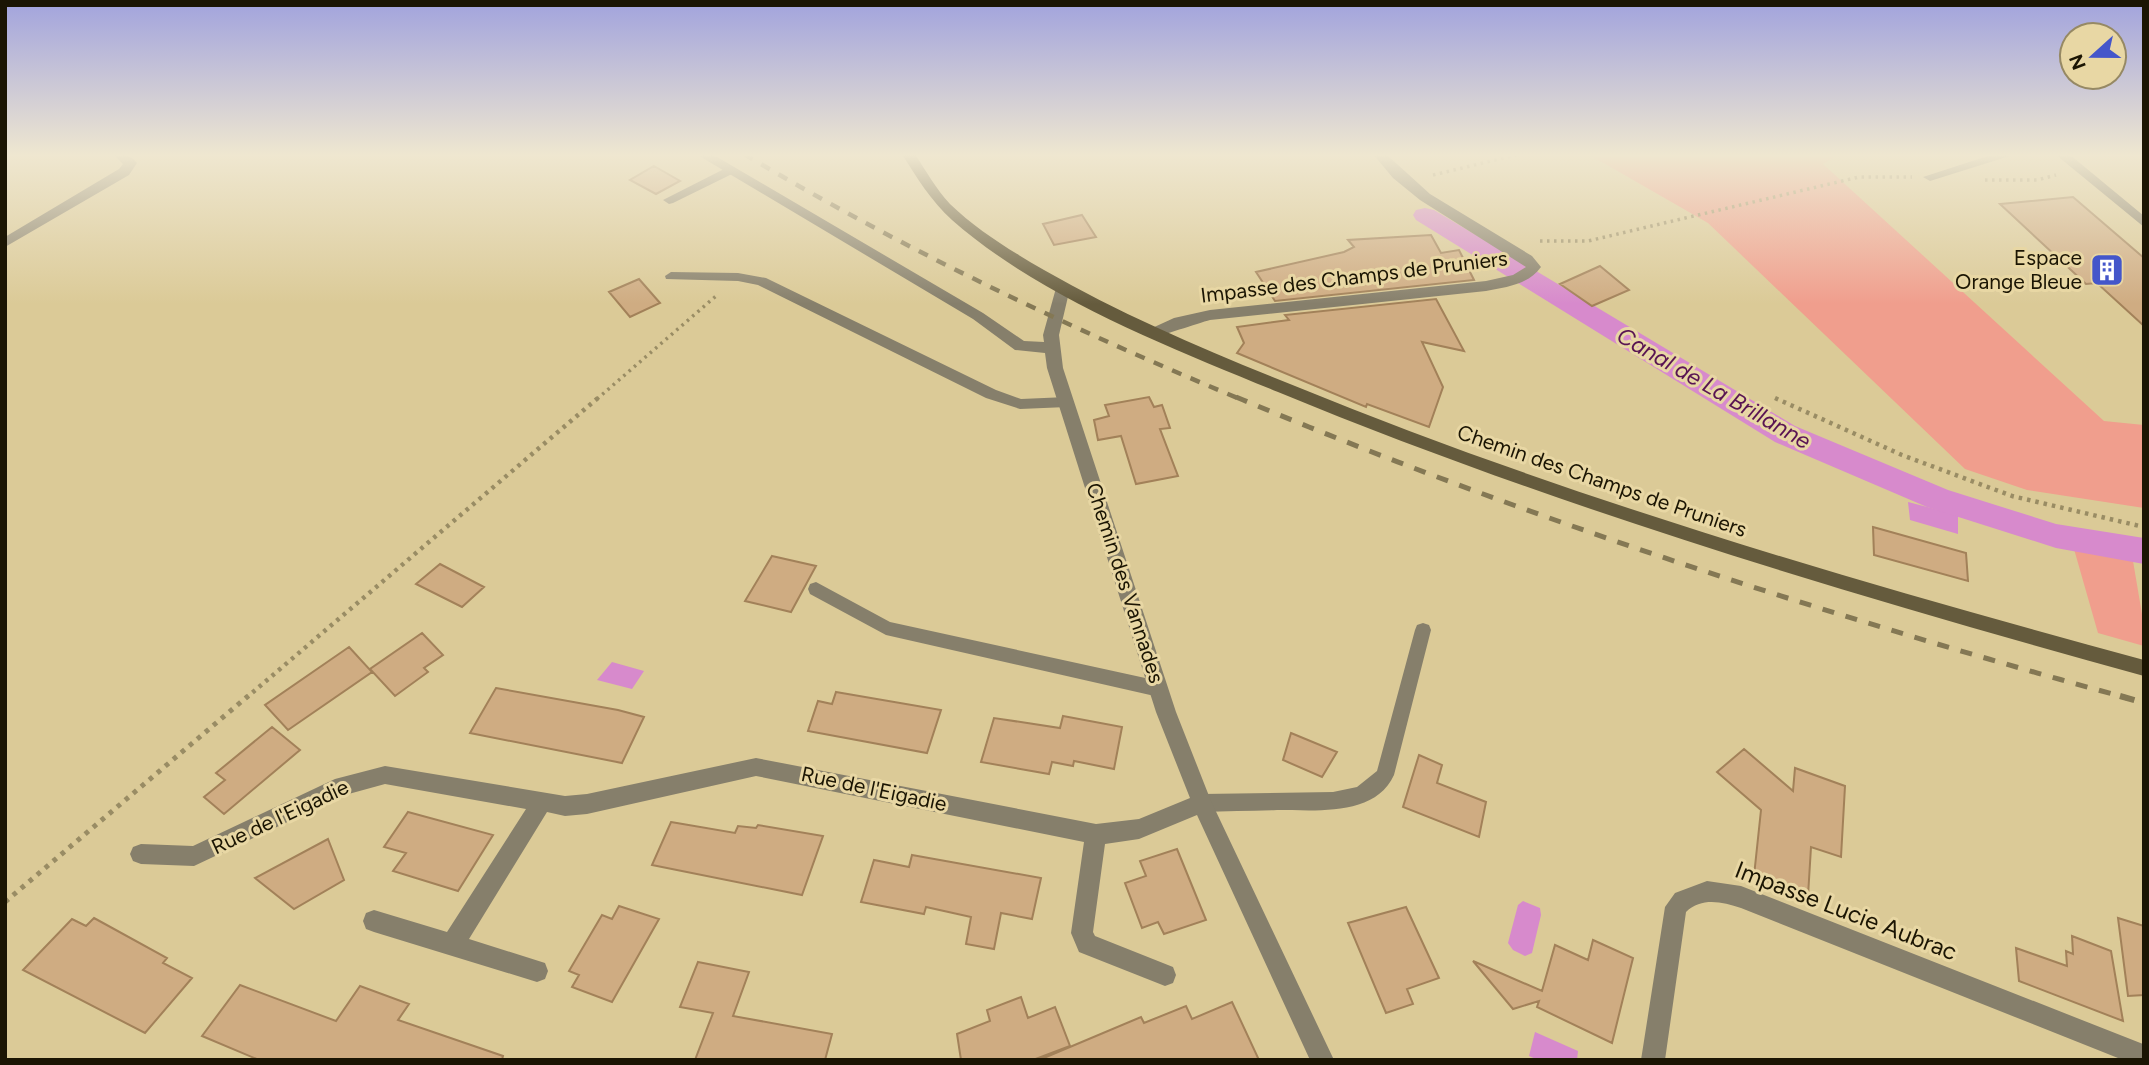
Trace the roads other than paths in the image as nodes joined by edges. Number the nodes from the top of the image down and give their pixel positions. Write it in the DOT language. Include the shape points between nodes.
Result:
graph roads {
  1 [pos="71,204"];
  2 [pos="783,204"];
  3 [pos="945,204"];
  4 [pos="1439,204"];
  5 [pos="2120,204"];
  6 [pos="2144,223"];
  7 [pos="5,243"];
  8 [pos="671,276"];
  9 [pos="1063,288"];
  10 [pos="1155,333"];
  11 [pos="1051,348"];
  12 [pos="1067,402"];
  13 [pos="816,589"];
  14 [pos="1423,630"];
  15 [pos="2144,667"];
  16 [pos="1159,689"];
  17 [pos="541,802"];
  18 [pos="1202,803"];
  19 [pos="1096,834"];
  20 [pos="141,854"];
  21 [pos="374,921"];
  22 [pos="453,944"];
  23 [pos="537,971"];
  24 [pos="1165,975"];
  25 [pos="2143,1056"];
  26 [pos="1322,1060"];
  27 [pos="1653,1060"];
  1 -- 7 [label="street"];
  2 -- 11 [label="street" via="978,316 1020,346"];
  3 -- 9 [label="street" via="975,232"];
  4 -- 10 [label="street, Impasse des Champs de Pruniers" via="1534,267 1522,276 1210,315"];
  5 -- 6 [label="street"];
  8 -- 12 [label="lane" via="738,277 779,288 990,394 1020,404"];
  9 -- 10 [label="street, Chemin des Champs de Pruniers"];
  9 -- 11 [label="street, Chemin des Vannades"];
  10 -- 15 [label="street, Chemin des Champs de Pruniers" via="1305,398 1553,492 1932,609"];
  11 -- 12 [label="street, Chemin des Vannades"];
  12 -- 16 [label="street, Chemin des Vannades"];
  13 -- 16 [label="lane" via="886,628"];
  14 -- 18 [label="lane" via="1379,785 1333,801"];
  16 -- 18 [label="street, Chemin des Vannades"];
  17 -- 19 [label="street, Rue de l'Eigadie" via="587,804 757,767"];
  17 -- 20 [label="street, Rue de l'Eigadie" via="385,775 342,786 194,856"];
  17 -- 22 [label="street"];
  18 -- 19 [label="street, Rue de l'Eigadie" via="1141,830"];
  18 -- 26 [label="street, Chemin des Vannades"];
  19 -- 24 [label="street" via="1082,933 1087,944"];
  21 -- 22 [label="street"];
  22 -- 23 [label="street"];
  25 -- 27 [label="street, Impasse Lucie Aubrac" via="1714,890 1690,895 1676,907"];
}
